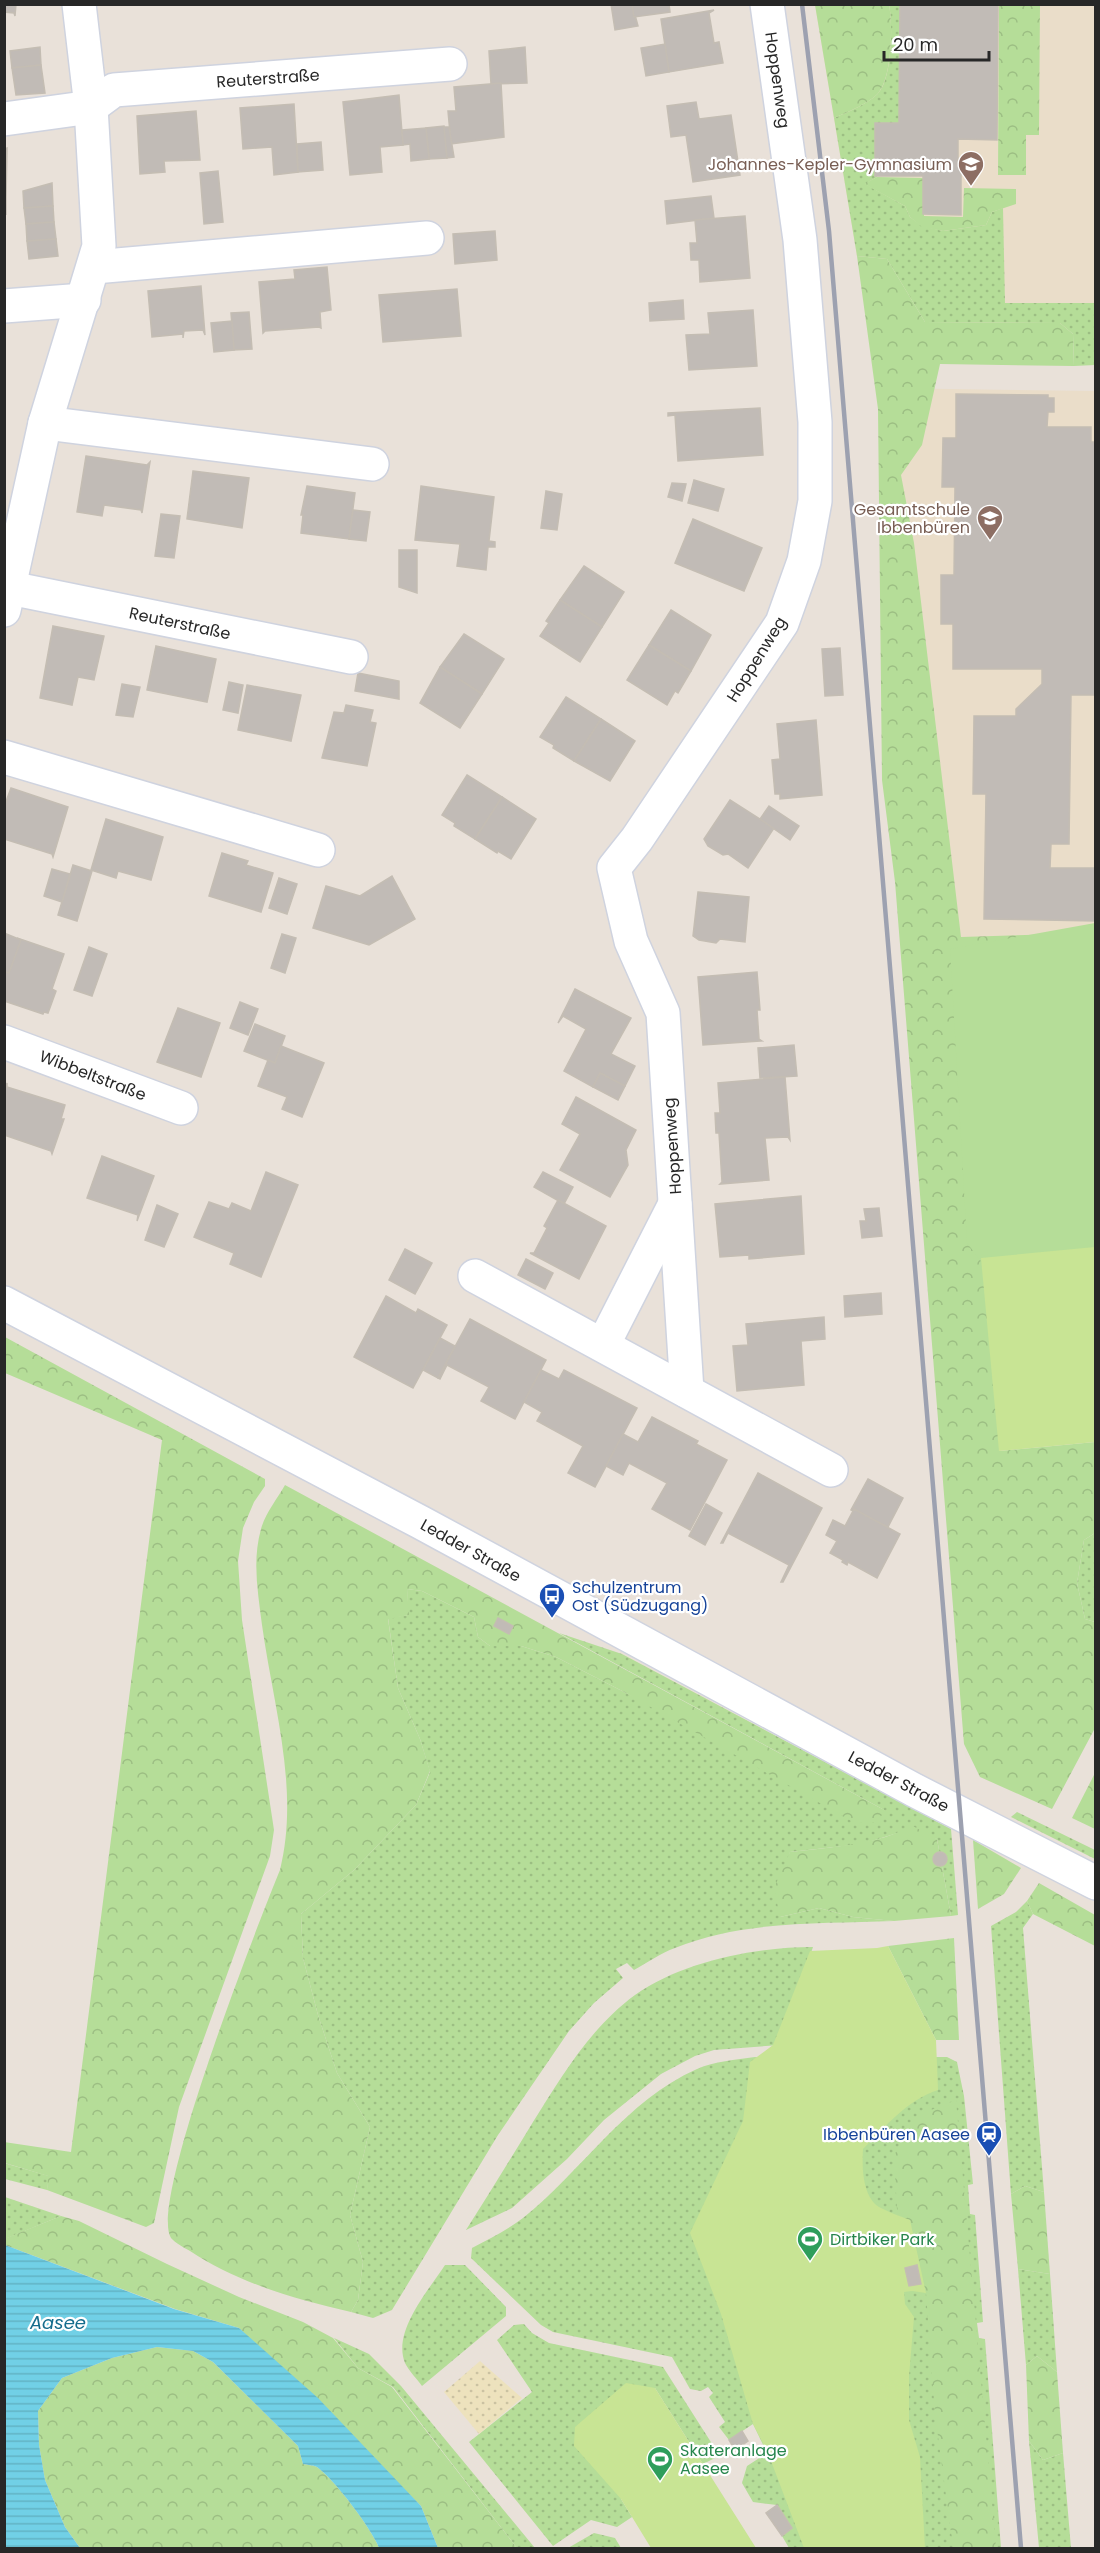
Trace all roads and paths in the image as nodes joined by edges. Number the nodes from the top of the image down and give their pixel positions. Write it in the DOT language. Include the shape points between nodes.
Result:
graph roads {
  1 [pos="79,4"];
  2 [pos="767,4"];
  3 [pos="450,64"];
  4 [pos="91,106"];
  5 [pos="4,119"];
  6 [pos="428,238"];
  7 [pos="94,267"];
  8 [pos="84,300"];
  9 [pos="4,306"];
  10 [pos="45,423"];
  11 [pos="372,464"];
  12 [pos="7,599"];
  13 [pos="351,657"];
  14 [pos="4,757"];
  15 [pos="318,850"];
  16 [pos="4,1042"];
  17 [pos="181,1108"];
  18 [pos="675,1204"];
  19 [pos="475,1276"];
  20 [pos="4,1303"];
  21 [pos="603,1345"];
  22 [pos="687,1391"];
  23 [pos="831,1470"];
  24 [pos="1095,1883"];
  1 -- 4 [label="street, Reuterstraße"];
  2 -- 18 [label="street, Hoppenweg" via="800,240 815,422 815,501 804,561 782,623 614,868 631,941 663,1013"];
  3 -- 4 [label="street, Reuterstraße" via="114,90"];
  4 -- 5 [label="street, Reuterstraße"];
  4 -- 7 [label="street, Reuterstraße" via="99,246"];
  6 -- 7 [label="street"];
  7 -- 8 [label="street, Reuterstraße"];
  8 -- 9 [label="street"];
  8 -- 10 [label="street, Reuterstraße"];
  10 -- 11 [label="street"];
  10 -- 12 [label="street, Reuterstraße"];
  12 -- 13 [label="street, Reuterstraße"];
  14 -- 15 [label="street"];
  16 -- 17 [label="street, Wibbeltstraße"];
  18 -- 21 [label="street, Hoppenweg"];
  18 -- 22 [label="street, Hoppenweg"];
  19 -- 21 [label="street"];
  20 -- 24 [label="street, Ledder Straße"];
  21 -- 22 [label="street"];
  22 -- 23 [label="street"];
}
